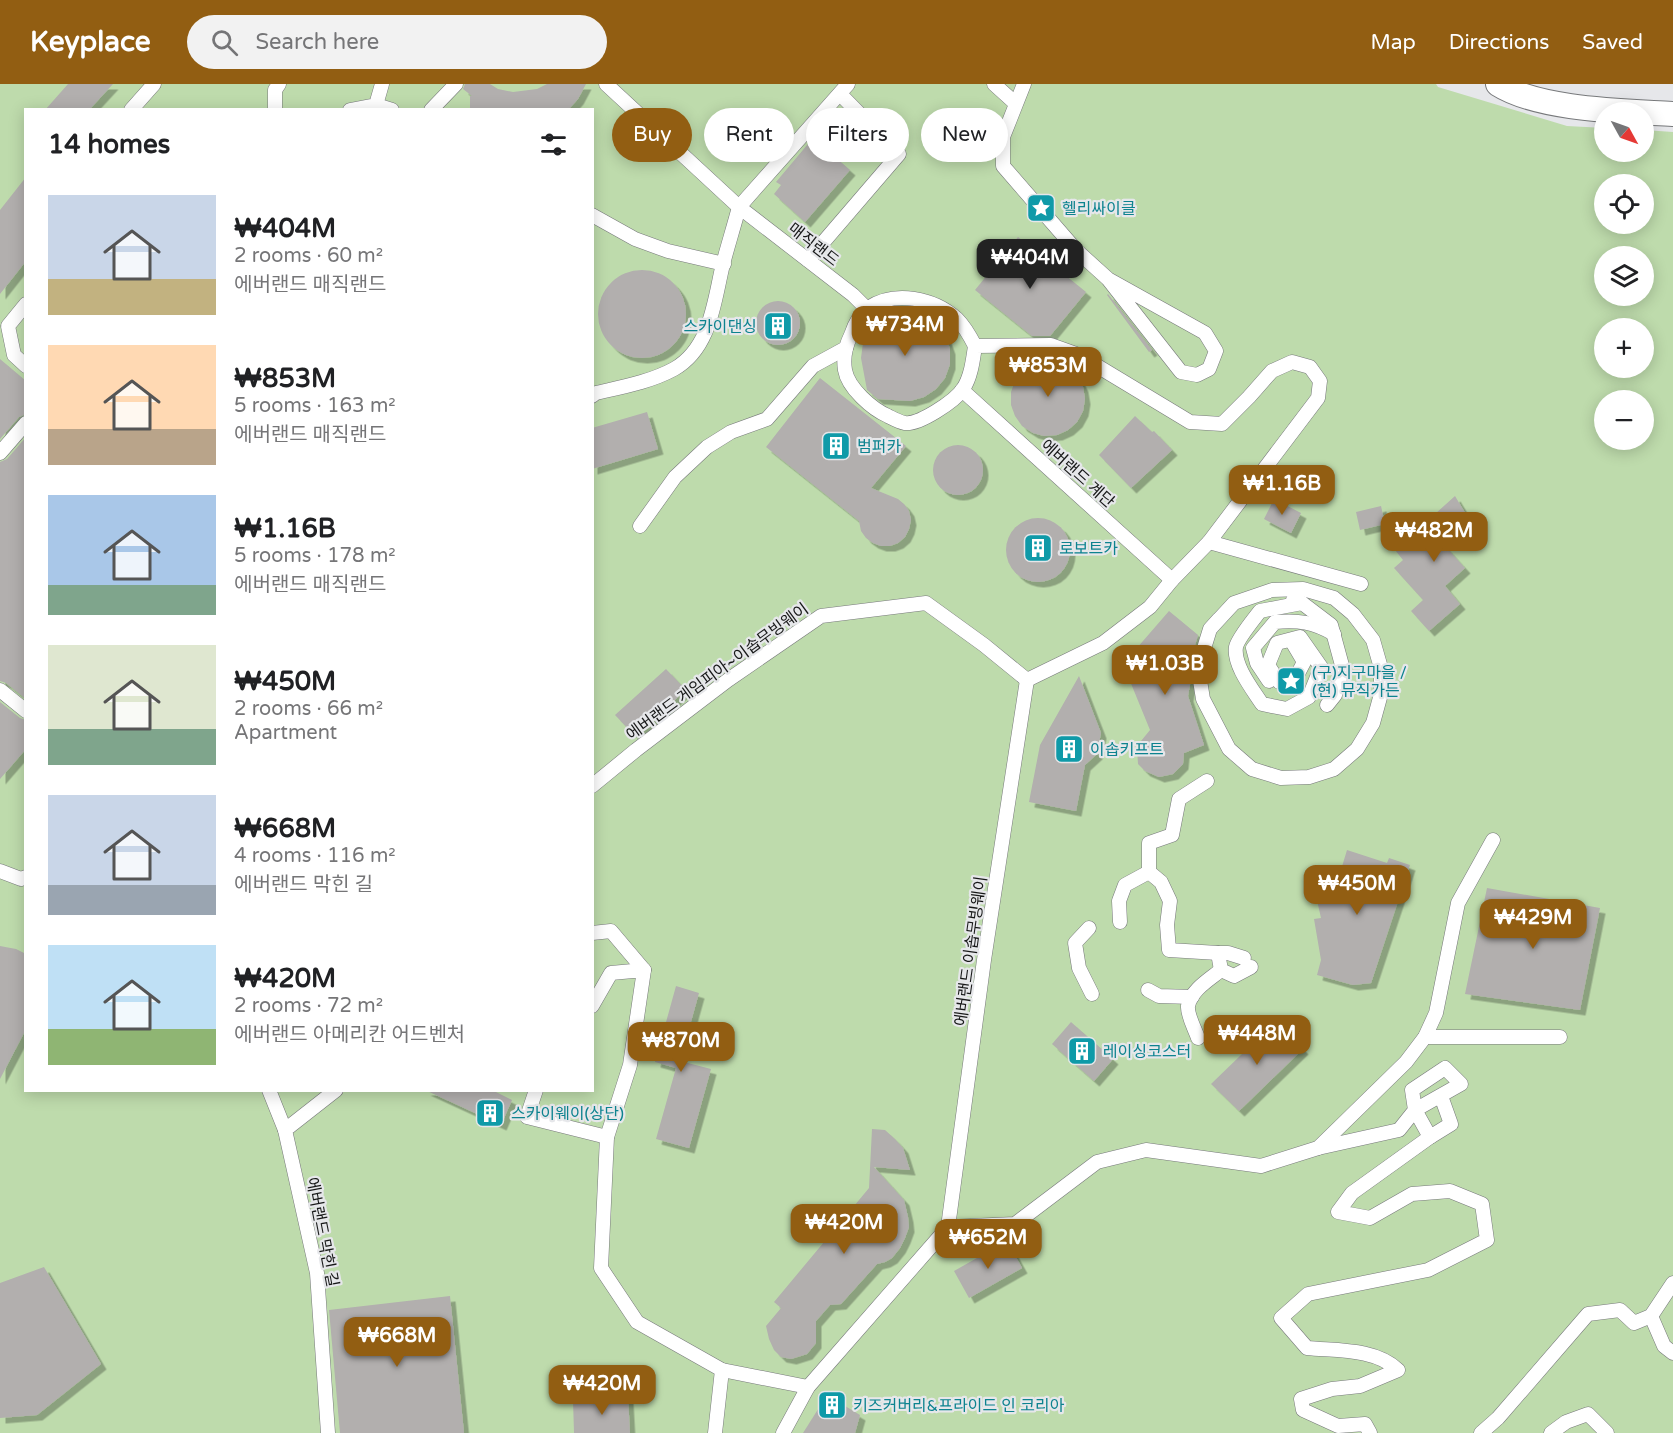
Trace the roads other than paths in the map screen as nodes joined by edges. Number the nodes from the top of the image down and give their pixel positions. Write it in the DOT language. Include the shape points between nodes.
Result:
graph roads {
  1 [pos="154,84"];
  2 [pos="279,84"];
  3 [pos="382,84"];
  4 [pos="456,84"];
  5 [pos="606,84"];
  6 [pos="994,84"];
  7 [pos="1024,84"];
  8 [pos="1498,84"];
  9 [pos="844,89"];
  10 [pos="1015,103"];
  11 [pos="376,105"];
  12 [pos="134,108"];
  13 [pos="275,108"];
  14 [pos="356,108"];
  15 [pos="386,108"];
  16 [pos="433,108"];
  17 [pos="1673,114"];
  18 [pos="739,207"];
  19 [pos="594,215"];
  20 [pos="808,260"];
  21 [pos="724,264"];
  22 [pos="1108,279"];
  23 [pos="24,306"];
  24 [pos="867,309"];
  25 [pos="975,345"];
  26 [pos="846,348"];
  27 [pos="24,364"];
  28 [pos="962,390"];
  29 [pos="594,394"];
  30 [pos="24,425"];
  31 [pos="0,453"];
  32 [pos="640,526"];
  33 [pos="1209,542"];
  34 [pos="1172,580"];
  35 [pos="1361,584"];
  36 [pos="1272,590"];
  37 [pos="1302,603"];
  38 [pos="1334,634"];
  39 [pos="1291,640"];
  40 [pos="1027,680"];
  41 [pos="1293,683"];
  42 [pos="0,690"];
  43 [pos="1327,705"];
  44 [pos="24,709"];
  45 [pos="1207,781"];
  46 [pos="594,784"];
  47 [pos="1493,840"];
  48 [pos="0,871"];
  49 [pos="1149,872"];
  50 [pos="24,878"];
  51 [pos="1120,922"];
  52 [pos="1089,928"];
  53 [pos="594,933"];
  54 [pos="1218,953"];
  55 [pos="644,970"];
  56 [pos="1221,970"];
  57 [pos="1148,990"];
  58 [pos="1092,994"];
  59 [pos="1192,997"];
  60 [pos="594,1002"];
  61 [pos="1425,1037"];
  62 [pos="1560,1037"];
  63 [pos="1198,1038"];
  64 [pos="270,1092"];
  65 [pos="330,1092"];
  66 [pos="535,1092"];
  67 [pos="1441,1096"];
  68 [pos="1415,1110"];
  69 [pos="285,1130"];
  70 [pos="607,1137"];
  71 [pos="1430,1137"];
  72 [pos="1318,1148"];
  73 [pos="948,1227"];
  74 [pos="1673,1283"];
  75 [pos="1651,1316"];
  76 [pos="1673,1353"];
  77 [pos="722,1370"];
  78 [pos="808,1388"];
  79 [pos="328,1433"];
  80 [pos="715,1433"];
  81 [pos="783,1433"];
  82 [pos="1370,1433"];
  83 [pos="1481,1433"];
  84 [pos="1551,1433"];
  85 [pos="1607,1433"];
  1 -- 12 [label="street"];
  2 -- 13 [label="street"];
  3 -- 11 [label="street"];
  4 -- 16 [label="street"];
  5 -- 18 [label="street, 매직랜드"];
  6 -- 10 [label="street"];
  7 -- 10 [label="street"];
  8 -- 17 [label="street" via="1546,102"];
  9 -- 18 [label="street"];
  9 -- 20 [label="street" via="899,154"];
  10 -- 22 [label="street" via="1003,137 1004,166 1076,250"];
  11 -- 14 [label="street"];
  11 -- 15 [label="street"];
  18 -- 20 [label="street, 매직랜드"];
  18 -- 21 [label="street"];
  19 -- 21 [label="street" via="635,239"];
  20 -- 24 [label="street, 매직랜드"];
  21 -- 29 [label="street" via="710,324 696,349 676,368 647,381"];
  22 -- 22 [label="street" via="1205,333 1216,351 1209,369 1197,375 1181,372"];
  23 -- 27 [label="street" via="8,326 14,355"];
  24 -- 25 [label="street" via="890,298 932,303 956,318"];
  24 -- 26 [label="street"];
  25 -- 28 [label="street"];
  25 -- 33 [label="street" via="1051,345 1079,355 1190,422 1222,424 1272,371 1292,362 1310,367 1320,381 1318,398"];
  26 -- 28 [label="street" via="845,371 857,394 884,415 905,423 924,419"];
  26 -- 32 [label="street" via="813,366 767,419 731,432 706,447 675,477"];
  28 -- 34 [label="street, 에버랜드 계단"];
  30 -- 31 [label="street"];
  33 -- 34 [label="street"];
  33 -- 35 [label="street"];
  34 -- 40 [label="street" via="1150,608 1103,643"];
  36 -- 36 [label="street" via="1303,589 1334,598 1353,614 1373,640 1381,668 1381,694 1373,723 1357,749 1334,769 1309,777 1281,778 1252,769 1229,748 1203,699 1198,668 1215,624 1234,603"];
  36 -- 37 [label="street"];
  37 -- 38 [label="street" via="1331,625"];
  37 -- 39 [label="street" via="1260,611 1236,647 1239,666 1262,704 1287,709 1309,697 1321,667 1300,637"];
  38 -- 41 [label="street" via="1296,620 1275,622 1253,648 1273,689"];
  38 -- 43 [label="street" via="1343,669 1335,695"];
  39 -- 41 [label="street" via="1304,662"];
  39 -- 41 [label="street" via="1277,644 1268,665 1279,682"];
  40 -- 46 [label="street, 에버랜드 게임피아~이솝무빙웨이" via="926,603 821,616 719,687"];
  40 -- 73 [label="street, 에버랜드 이솝무빙웨이"];
  42 -- 44 [label="street"];
  45 -- 49 [label="street" via="1179,799 1172,835 1149,843"];
  47 -- 61 [label="street" via="1458,903 1436,1013"];
  48 -- 50 [label="street"];
  49 -- 51 [label="street" via="1125,885 1119,901"];
  49 -- 54 [label="street" via="1161,882 1170,901 1169,950"];
  52 -- 58 [label="street" via="1075,943 1079,968"];
  53 -- 55 [label="street" via="611,931"];
  54 -- 56 [label="street"];
  54 -- 56 [label="street" via="1248,962 1234,976"];
  55 -- 60 [label="street" via="611,973"];
  55 -- 70 [label="street" via="630,1065"];
  56 -- 59 [label="street"];
  57 -- 59 [label="street" via="1159,996"];
  59 -- 63 [label="street" via="1188,1007"];
  61 -- 62 [label="street"];
  61 -- 72 [label="street" via="1406,1062"];
  64 -- 69 [label="street"];
  65 -- 69 [label="street"];
  66 -- 70 [label="street" via="527,1117"];
  67 -- 68 [label="street"];
  67 -- 68 [label="street" via="1461,1084 1445,1068 1412,1090"];
  67 -- 71 [label="street" via="1451,1124"];
  68 -- 71 [label="street"];
  68 -- 72 [label="street" via="1399,1130"];
  69 -- 79 [label="street, 에버랜드 막힌 길" via="317,1273"];
  70 -- 77 [label="street" via="601,1268 637,1322"];
  71 -- 82 [label="street" via="1352,1193 1338,1212 1370,1218 1412,1194 1450,1191 1482,1204 1487,1240 1428,1270 1308,1294 1281,1318 1307,1348 1362,1353 1389,1361 1398,1370 1360,1386 1332,1389 1301,1399 1303,1410 1338,1426 1365,1424"];
  72 -- 73 [label="street" via="1260,1166 1146,1150 1097,1162 1015,1224"];
  73 -- 78 [label="street"];
  74 -- 75 [label="street"];
  75 -- 76 [label="street" via="1664,1346"];
  75 -- 83 [label="street" via="1634,1323 1620,1310 1588,1314"];
  77 -- 78 [label="street"];
  77 -- 80 [label="street"];
  78 -- 81 [label="street"];
  84 -- 85 [label="street" via="1588,1414"];
}
